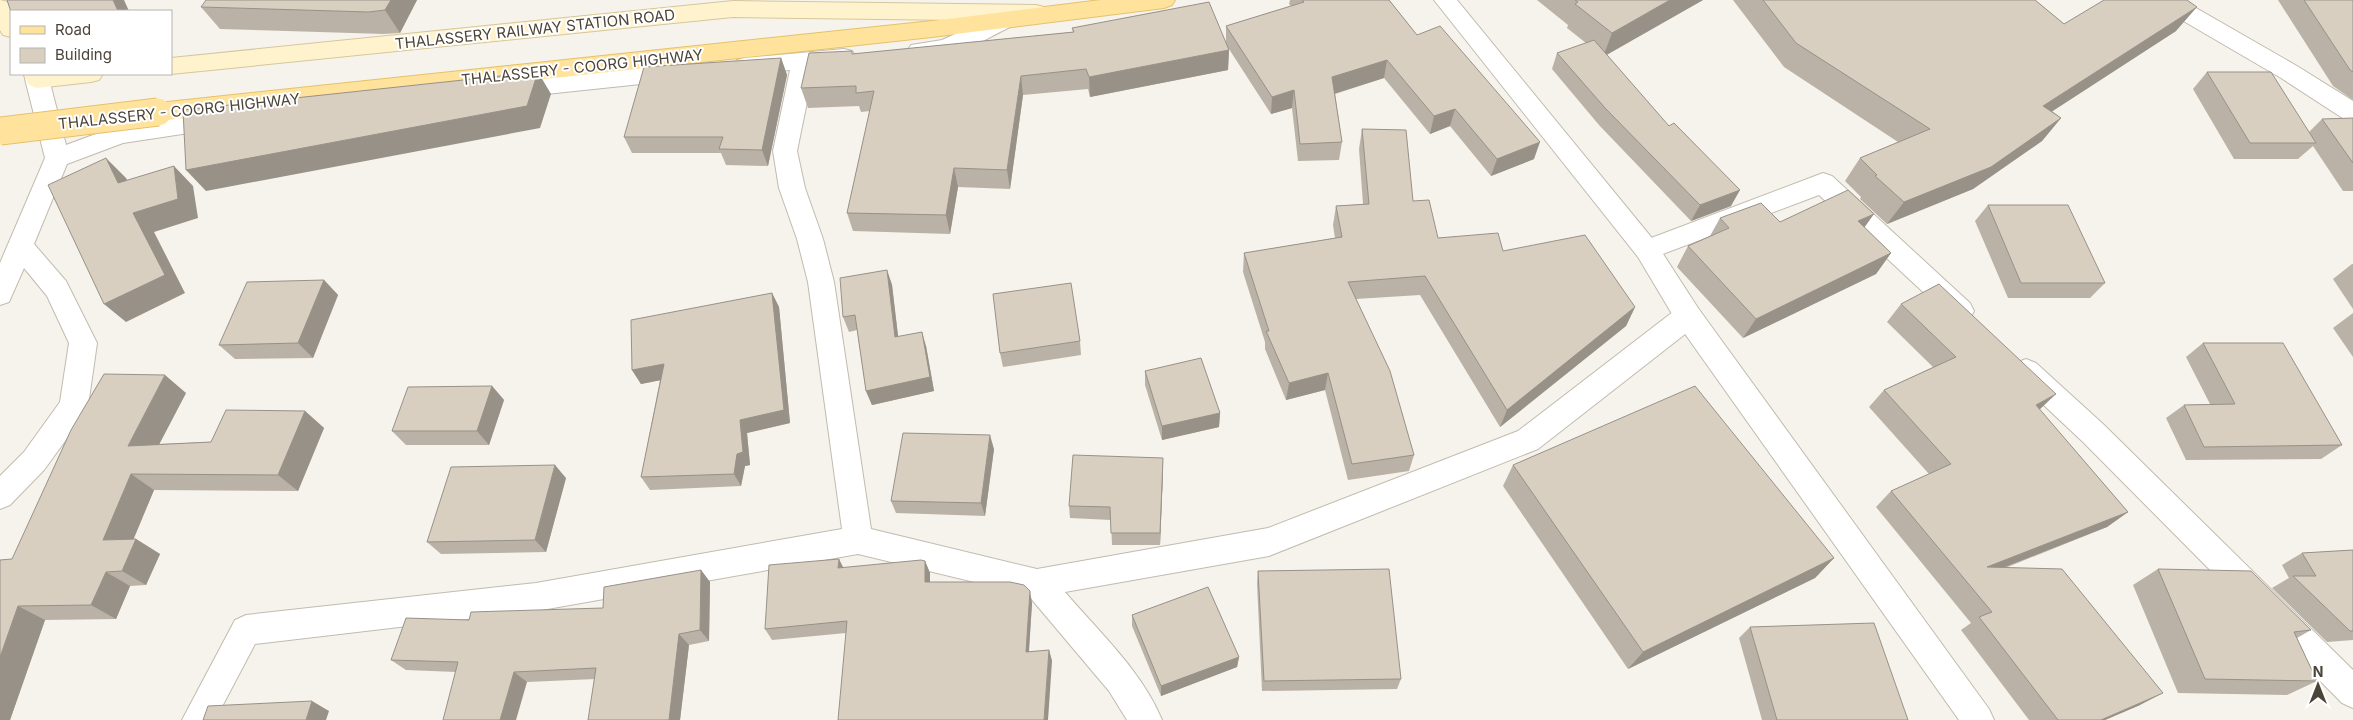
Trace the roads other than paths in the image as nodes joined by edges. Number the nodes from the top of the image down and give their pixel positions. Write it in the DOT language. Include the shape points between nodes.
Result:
graph roads {
  1 [pos="1164,0"];
  2 [pos="1445,0"];
  3 [pos="2171,2"];
  4 [pos="0,8"];
  5 [pos="1050,13"];
  6 [pos="1006,19"];
  7 [pos="10,27"];
  8 [pos="804,61"];
  9 [pos="172,66"];
  10 [pos="64,75"];
  11 [pos="36,76"];
  12 [pos="2353,113"];
  13 [pos="0,131"];
  14 [pos="57,158"];
  15 [pos="21,247"];
  16 [pos="1647,250"];
  17 [pos="0,294"];
  18 [pos="1688,316"];
  19 [pos="1983,332"];
  20 [pos="2005,352"];
  21 [pos="0,496"];
  22 [pos="858,540"];
  23 [pos="1036,583"];
  24 [pos="2353,692"];
  25 [pos="198,720"];
  26 [pos="1146,720"];
  27 [pos="1978,720"];
  1 -- 5 [label="main road, THALASSERY - COORG HIGHWAY"];
  2 -- 16 [label="street"];
  3 -- 12 [label="street"];
  4 -- 7 [label="main road"];
  5 -- 6 [label="main road, THALASSERY - COORG HIGHWAY"];
  5 -- 9 [label="main road, THALASSERY RAILWAY STATION ROAD" via="733,9"];
  6 -- 8 [label="street" via="946,48"];
  6 -- 13 [label="main road, THALASSERY - COORG HIGHWAY, bridge"];
  8 -- 14 [label="street" via="205,121 120,134"];
  8 -- 22 [label="street" via="785,150 792,188 821,282"];
  10 -- 11 [label="main road"];
  11 -- 14 [label="street"];
  14 -- 15 [label="street"];
  15 -- 17 [label="street"];
  15 -- 21 [label="street" via="57,288 82,344 74,406 34,461"];
  16 -- 18 [label="street"];
  16 -- 19 [label="street" via="1823,183"];
  18 -- 23 [label="street" via="1528,440 1270,542"];
  18 -- 27 [label="street"];
  20 -- 24 [label="street" via="2093,433"];
  22 -- 23 [label="street"];
  22 -- 25 [label="street" via="536,597 246,630"];
  23 -- 26 [label="street" via="1120,680"];
}
